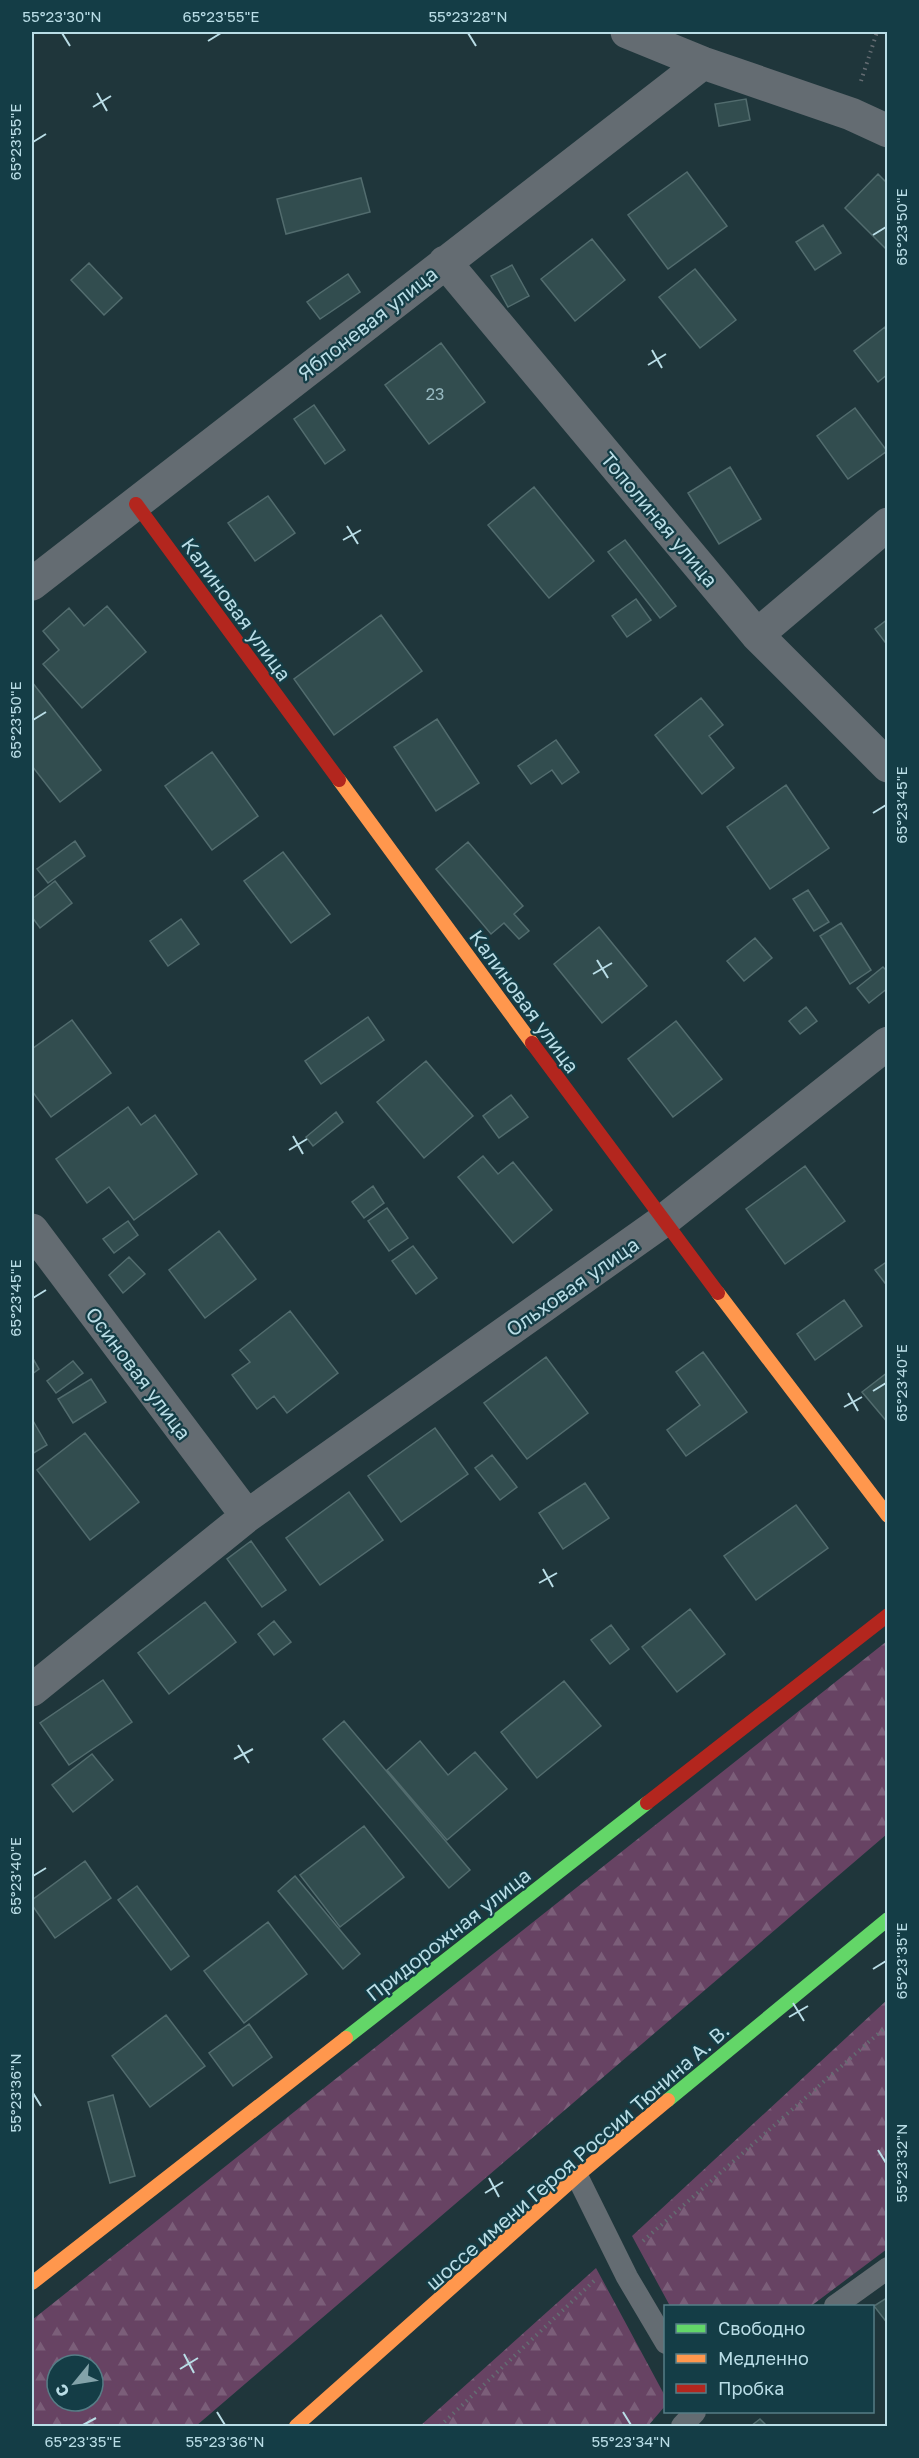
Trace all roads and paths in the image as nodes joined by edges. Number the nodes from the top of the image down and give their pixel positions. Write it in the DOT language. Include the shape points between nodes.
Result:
graph roads {
  1 [pos="627,32"];
  2 [pos="877,32"];
  3 [pos="703,63"];
  4 [pos="851,114"];
  5 [pos="888,131"];
  6 [pos="445,262"];
  7 [pos="136,504"];
  8 [pos="888,524"];
  9 [pos="32,584"];
  10 [pos="757,635"];
  11 [pos="888,766"];
  12 [pos="888,1043"];
  13 [pos="663,1221"];
  14 [pos="32,1230"];
  15 [pos="247,1516"];
  16 [pos="888,1516"];
  17 [pos="888,1615"];
  18 [pos="32,1690"];
  19 [pos="888,1919"];
  20 [pos="888,2025"];
  21 [pos="577,2176"];
  22 [pos="620,2262"];
  23 [pos="888,2268"];
  24 [pos="32,2283"];
  25 [pos="838,2305"];
  26 [pos="664,2339"];
  27 [pos="694,2413"];
  28 [pos="296,2427"];
  29 [pos="440,2427"];
  30 [pos="682,2427"];
  1 -- 3 [label="street"];
  2 -- 4 [label="path"];
  3 -- 4 [label="street"];
  3 -- 6 [label="street, Яблоневая улица"];
  4 -- 5 [label="street"];
  6 -- 7 [label="street, Яблоневая улица"];
  6 -- 10 [label="street, Тополиная улица"];
  7 -- 9 [label="street, Яблоневая улица"];
  7 -- 13 [label="street, Калиновая улица"];
  8 -- 10 [label="street"];
  10 -- 11 [label="street, Тополиная улица"];
  12 -- 13 [label="street, Ольховая улица"];
  13 -- 15 [label="street, Ольховая улица"];
  13 -- 16 [label="street, Калиновая улица"];
  14 -- 15 [label="street, Осиновая улица"];
  15 -- 18 [label="street, Ольховая улица"];
  17 -- 24 [label="street, Придорожная улица"];
  19 -- 21 [label="street, шоссе имени Героя России Тюнина А. В."];
  20 -- 22 [label="path"];
  21 -- 22 [label="lane"];
  21 -- 28 [label="street, шоссе имени Героя России Тюнина А. В."];
  22 -- 26 [label="lane"];
  22 -- 29 [label="path" via="590,2284"];
  23 -- 25 [label="lane"];
  27 -- 30 [label="lane"];
}
